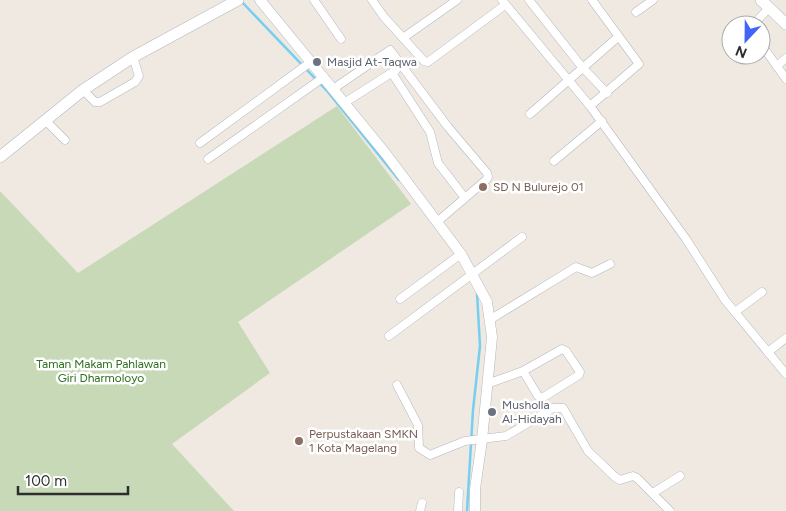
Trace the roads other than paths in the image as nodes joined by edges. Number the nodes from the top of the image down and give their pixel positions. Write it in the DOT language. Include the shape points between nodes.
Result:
graph roads {
  1 [pos="238,0"];
  2 [pos="260,0"];
  3 [pos="314,0"];
  4 [pos="372,0"];
  5 [pos="457,0"];
  6 [pos="529,0"];
  7 [pos="592,0"];
  8 [pos="653,0"];
  9 [pos="504,2"];
  10 [pos="765,4"];
  11 [pos="636,12"];
  12 [pos="759,15"];
  13 [pos="786,24"];
  14 [pos="618,37"];
  15 [pos="403,38"];
  16 [pos="341,39"];
  17 [pos="133,58"];
  18 [pos="786,58"];
  19 [pos="771,59"];
  20 [pos="307,65"];
  21 [pos="776,66"];
  22 [pos="402,67"];
  23 [pos="582,68"];
  24 [pos="392,72"];
  25 [pos="321,79"];
  26 [pos="786,79"];
  27 [pos="569,80"];
  28 [pos="333,89"];
  29 [pos="83,90"];
  30 [pos="607,93"];
  31 [pos="344,103"];
  32 [pos="590,106"];
  33 [pos="530,114"];
  34 [pos="45,120"];
  35 [pos="602,121"];
  36 [pos="65,140"];
  37 [pos="200,143"];
  38 [pos="0,157"];
  39 [pos="208,159"];
  40 [pos="554,161"];
  41 [pos="465,198"];
  42 [pos="437,222"];
  43 [pos="522,237"];
  44 [pos="460,255"];
  45 [pos="610,264"];
  46 [pos="469,276"];
  47 [pos="762,292"];
  48 [pos="400,299"];
  49 [pos="736,312"];
  50 [pos="491,319"];
  51 [pos="389,336"];
  52 [pos="786,338"];
  53 [pos="768,352"];
  54 [pos="523,371"];
  55 [pos="786,374"];
  56 [pos="487,384"];
  57 [pos="397,386"];
  58 [pos="477,440"];
  59 [pos="680,476"];
  60 [pos="459,492"];
  61 [pos="653,494"];
  62 [pos="458,511"];
  63 [pos="475,511"];
  64 [pos="670,511"];
  1 -- 17 [label="main road"];
  2 -- 20 [label="street"];
  3 -- 16 [label="street"];
  4 -- 15 [label="street"];
  5 -- 15 [label="street"];
  6 -- 23 [label="street"];
  7 -- 14 [label="street"];
  8 -- 11 [label="street"];
  9 -- 15 [label="street" via="430,62 424,61"];
  9 -- 27 [label="street"];
  10 -- 12 [label="street"];
  10 -- 13 [label="main road"];
  14 -- 23 [label="street"];
  14 -- 30 [label="street" via="639,64"];
  17 -- 29 [label="main road"];
  17 -- 29 [label="street" via="139,76 135,82 100,102"];
  18 -- 21 [label="street"];
  19 -- 21 [label="street"];
  20 -- 25 [label="street"];
  20 -- 37 [label="street"];
  21 -- 26 [label="street"];
  22 -- 24 [label="street"];
  22 -- 28 [label="street" via="389,50"];
  22 -- 41 [label="street" via="488,176"];
  23 -- 27 [label="street"];
  23 -- 30 [label="street"];
  24 -- 31 [label="street"];
  24 -- 41 [label="street" via="430,132 438,163"];
  25 -- 28 [label="street"];
  25 -- 39 [label="street"];
  27 -- 32 [label="street"];
  27 -- 33 [label="street"];
  28 -- 31 [label="street"];
  29 -- 34 [label="main road"];
  30 -- 32 [label="street"];
  31 -- 42 [label="street"];
  32 -- 35 [label="street"];
  34 -- 36 [label="street"];
  34 -- 38 [label="main road"];
  35 -- 40 [label="street"];
  35 -- 49 [label="street"];
  41 -- 42 [label="street"];
  42 -- 44 [label="street"];
  43 -- 46 [label="street"];
  44 -- 46 [label="street"];
  44 -- 48 [label="street"];
  45 -- 50 [label="street" via="592,273 576,267"];
  46 -- 50 [label="street" via="487,302"];
  46 -- 51 [label="street"];
  47 -- 49 [label="street"];
  49 -- 53 [label="street"];
  50 -- 56 [label="street"];
  52 -- 53 [label="street"];
  53 -- 55 [label="street"];
  54 -- 54 [label="street" via="562,349 580,372 542,398"];
  54 -- 56 [label="street"];
  56 -- 58 [label="street"];
  57 -- 58 [label="street" via="418,425 417,445 421,451 430,455"];
  58 -- 61 [label="street" via="506,436 553,408 563,408 588,451 614,477 620,480 635,477"];
  58 -- 63 [label="street"];
  59 -- 61 [label="street"];
  60 -- 62 [label="street"];
  61 -- 64 [label="street"];
}
